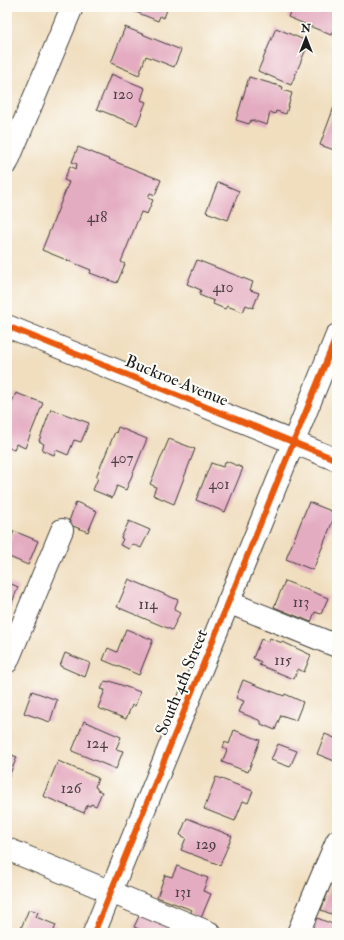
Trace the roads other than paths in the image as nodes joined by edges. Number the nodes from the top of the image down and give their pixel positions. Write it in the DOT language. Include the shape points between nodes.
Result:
graph roads {
  1 [pos="72,7"];
  2 [pos="7,163"];
  3 [pos="7,326"];
  4 [pos="337,335"];
  5 [pos="293,442"];
  6 [pos="337,460"];
  7 [pos="62,530"];
  8 [pos="228,602"];
  9 [pos="337,646"];
  10 [pos="7,662"];
  11 [pos="337,841"];
  12 [pos="7,849"];
  13 [pos="110,892"];
  14 [pos="94,933"];
  15 [pos="210,933"];
  16 [pos="298,933"];
  1 -- 2 [label="street"];
  3 -- 5 [label="street, Buckroe Avenue"];
  4 -- 5 [label="street, South 4th Street"];
  5 -- 6 [label="street, Buckroe Avenue"];
  5 -- 8 [label="street, South 4th Street"];
  7 -- 10 [label="street"];
  8 -- 9 [label="street"];
  8 -- 13 [label="street, South 4th Street"];
  11 -- 16 [label="street"];
  12 -- 13 [label="street"];
  13 -- 14 [label="street, South 4th Street"];
  13 -- 15 [label="street"];
}
